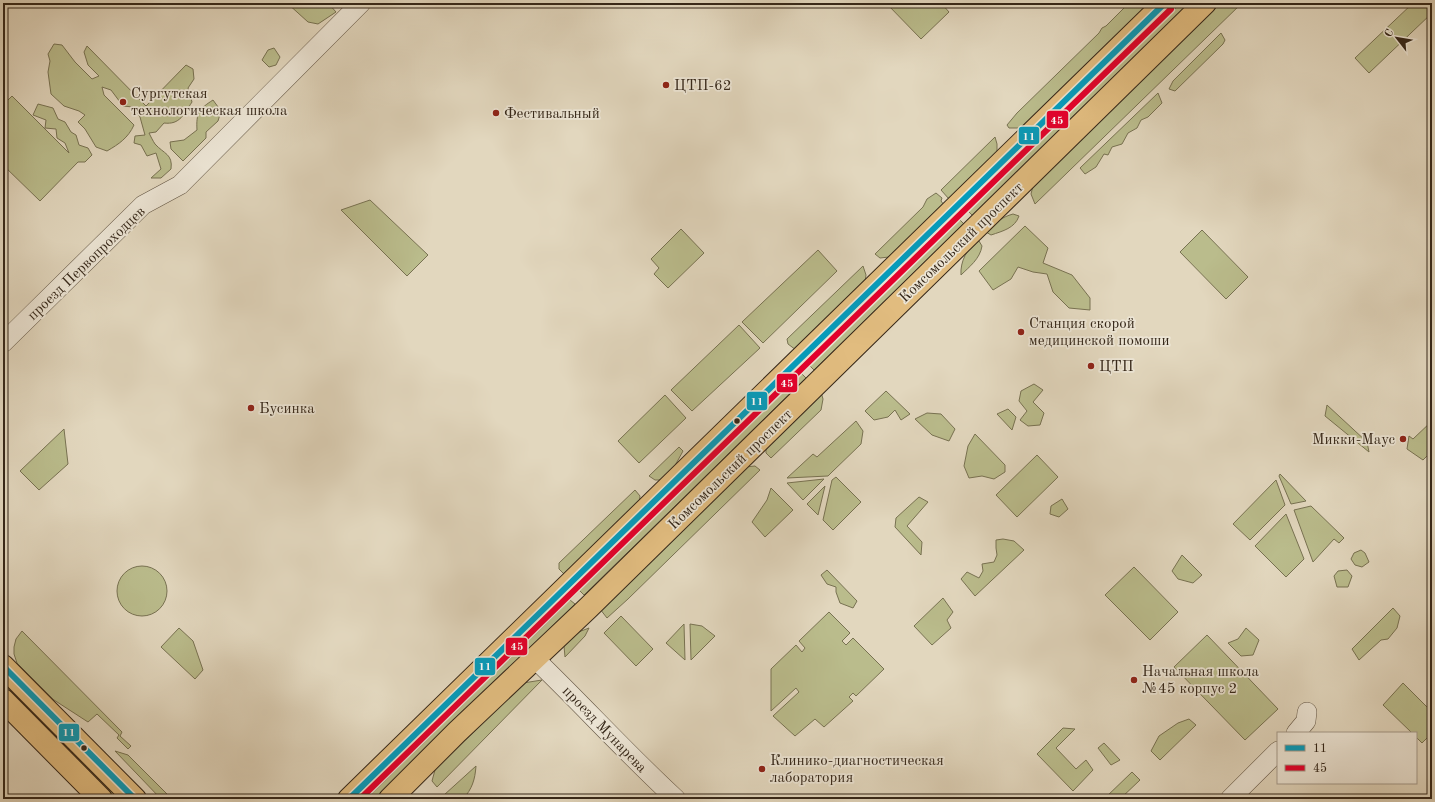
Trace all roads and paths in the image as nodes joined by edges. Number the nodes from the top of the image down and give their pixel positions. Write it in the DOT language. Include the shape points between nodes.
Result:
graph roads {
  1 [pos="361,3"];
  2 [pos="1164,3"];
  3 [pos="1206,3"];
  4 [pos="3,343"];
  5 [pos="534,658"];
  6 [pos="3,666"];
  7 [pos="3,700"];
  8 [pos="1307,712"];
  9 [pos="1297,732"];
  10 [pos="1277,752"];
  11 [pos="101,799"];
  12 [pos="135,799"];
  13 [pos="349,799"];
  14 [pos="390,799"];
  15 [pos="676,799"];
  16 [pos="1230,799"];
  1 -- 4 [label="street, проезд Первопроходцев" via="180,185 143,205"];
  2 -- 13 [label="main road, Комсомольский проспект"];
  3 -- 5 [label="main road, Комсомольский проспект"];
  5 -- 14 [label="main road, Комсомольский проспект"];
  5 -- 15 [label="street, проезд Мунарева"];
  6 -- 12 [label="main road"];
  7 -- 11 [label="main road"];
  8 -- 9 [label="street" via="1306,721"];
  10 -- 16 [label="street"];
}
